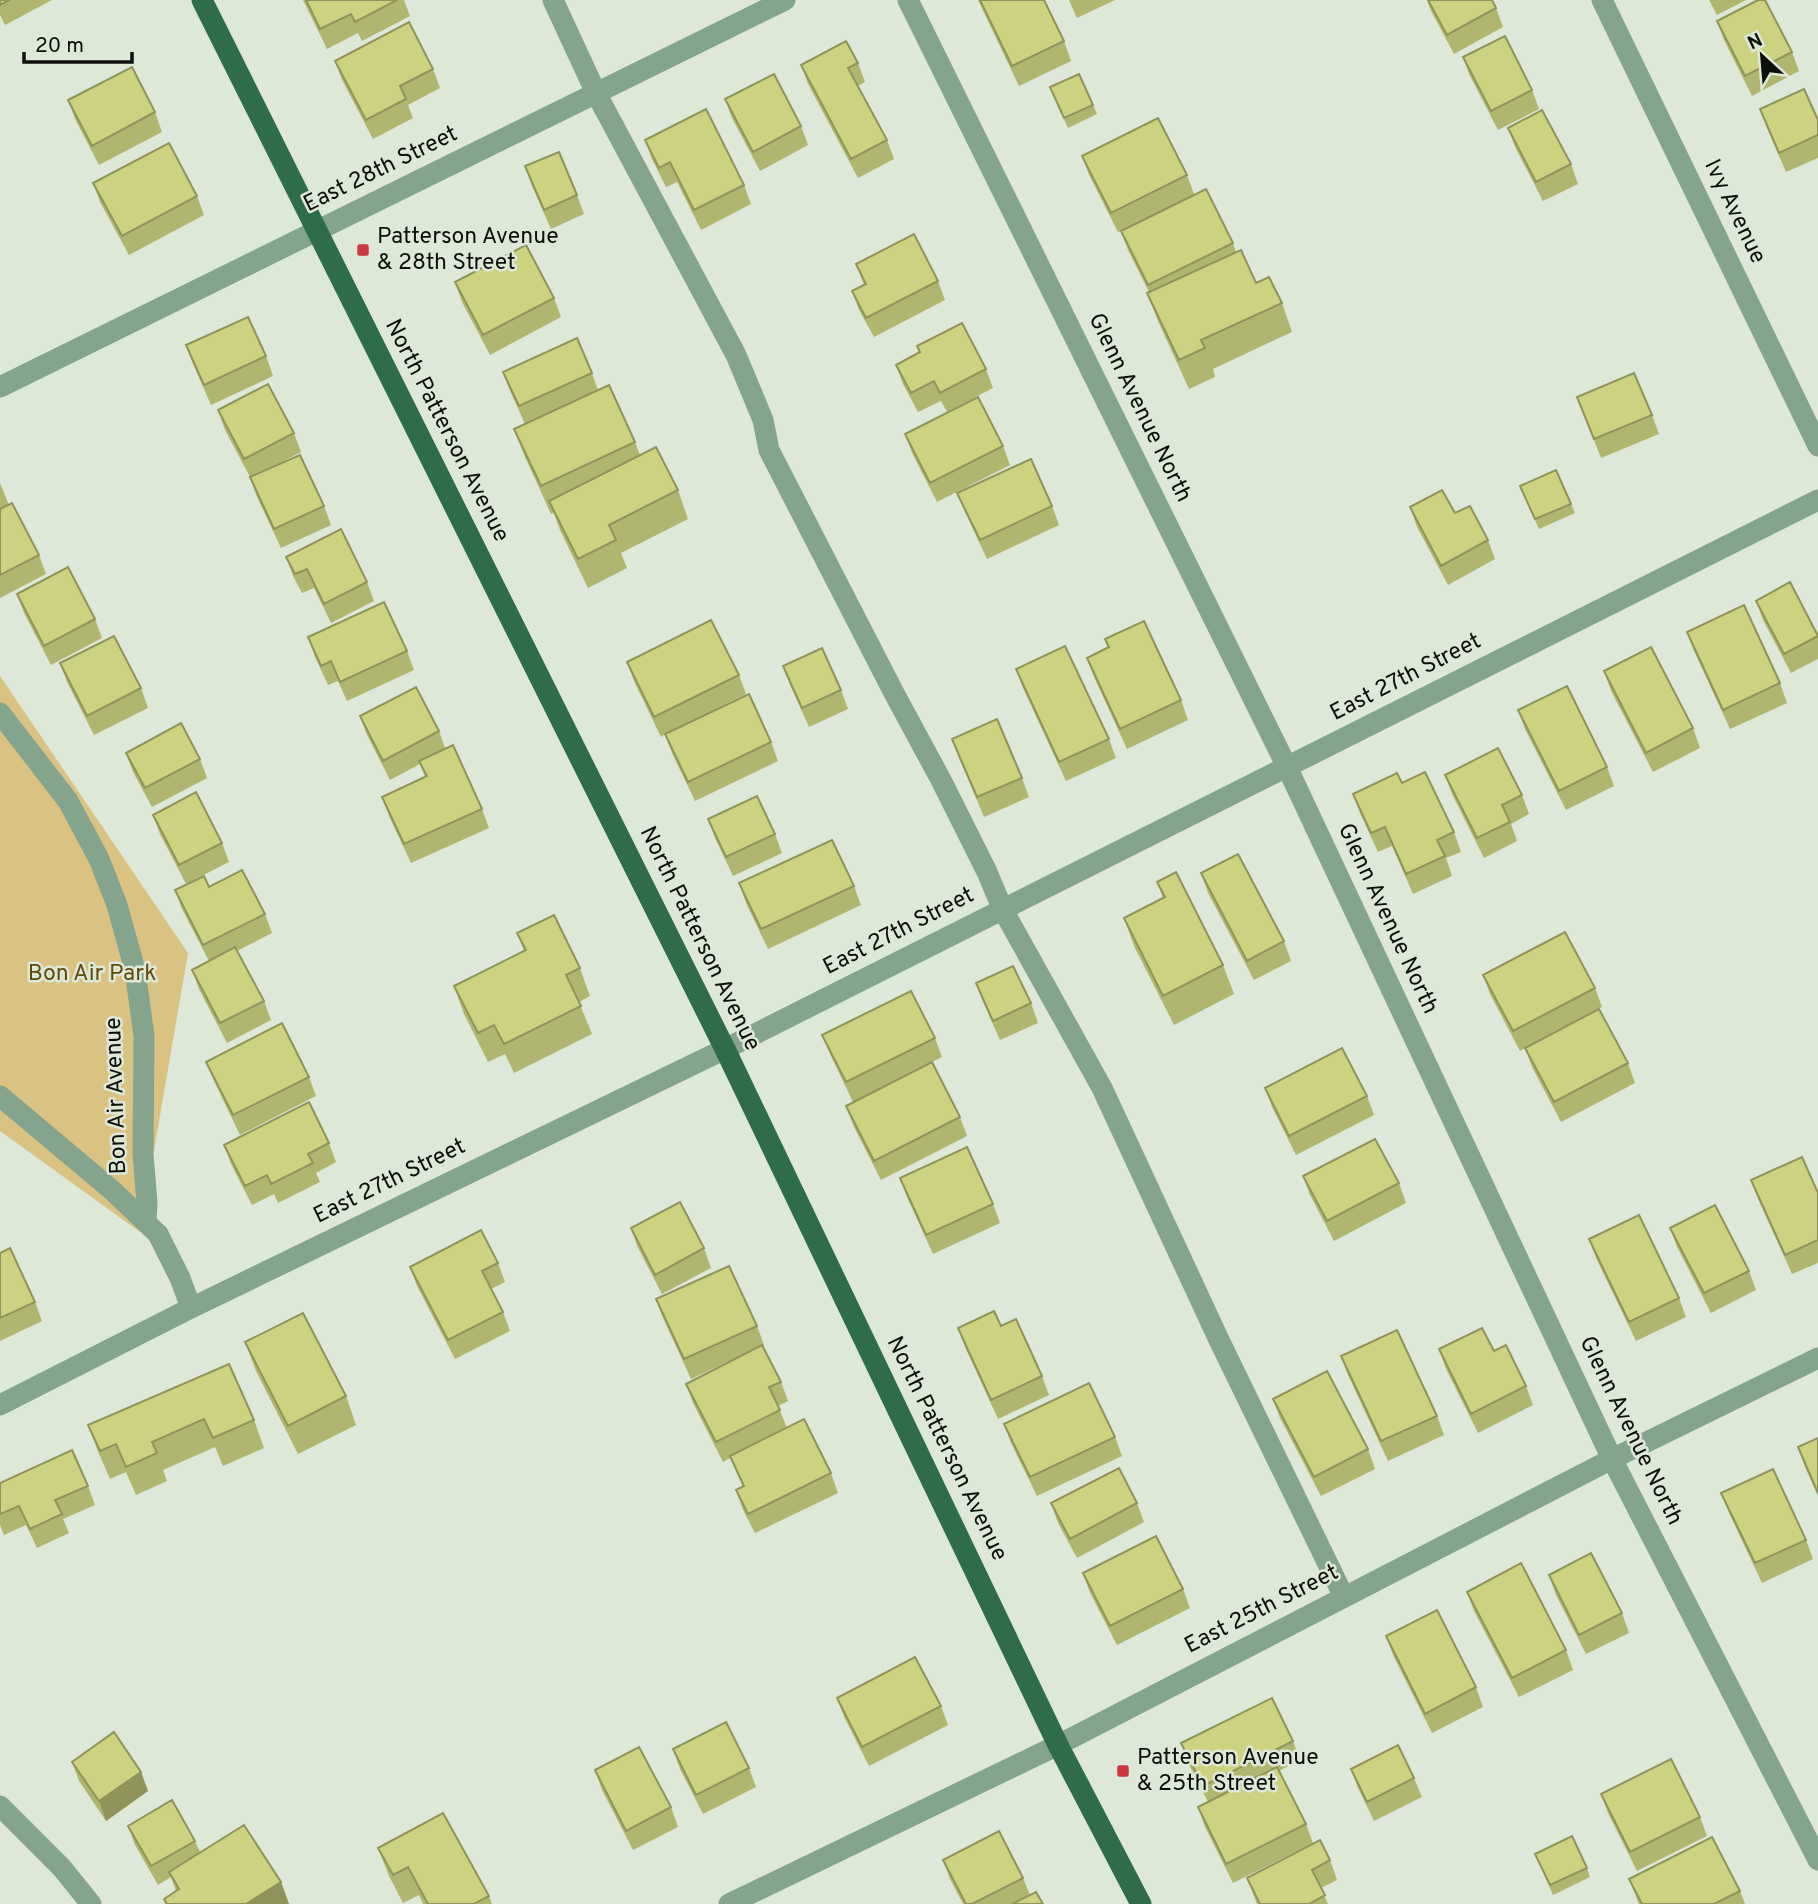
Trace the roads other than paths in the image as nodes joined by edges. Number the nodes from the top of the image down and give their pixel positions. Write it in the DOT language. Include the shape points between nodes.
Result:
graph roads {
  1 [pos="202,0"];
  2 [pos="553,0"];
  3 [pos="786,0"];
  4 [pos="908,0"];
  5 [pos="1602,0"];
  6 [pos="596,93"];
  7 [pos="317,232"];
  8 [pos="0,387"];
  9 [pos="1818,446"];
  10 [pos="1818,500"];
  11 [pos="0,713"];
  12 [pos="1287,767"];
  13 [pos="1003,910"];
  14 [pos="724,1049"];
  15 [pos="0,1096"];
  16 [pos="146,1221"];
  17 [pos="191,1308"];
  18 [pos="1818,1358"];
  19 [pos="0,1405"];
  20 [pos="1612,1459"];
  21 [pos="1344,1597"];
  22 [pos="1058,1745"];
  23 [pos="0,1806"];
  24 [pos="1818,1860"];
  25 [pos="91,1904"];
  26 [pos="729,1904"];
  27 [pos="1141,1904"];
  1 -- 7 [label="main road, North Patterson Avenue"];
  2 -- 6 [label="street"];
  3 -- 6 [label="street, East 28th Street"];
  4 -- 12 [label="street, Glenn Avenue North"];
  5 -- 9 [label="street, Ivy Avenue"];
  6 -- 7 [label="street, East 28th Street"];
  6 -- 13 [label="street" via="736,355 763,420 769,450 941,780"];
  7 -- 8 [label="street, East 28th Street"];
  7 -- 14 [label="main road, North Patterson Avenue"];
  10 -- 12 [label="street, East 27th Street"];
  11 -- 16 [label="street, Bon Air Avenue" via="68,801 117,905 135,970 144,1036"];
  12 -- 13 [label="street, East 27th Street"];
  12 -- 20 [label="street, Glenn Avenue North"];
  13 -- 14 [label="street, East 27th Street"];
  13 -- 21 [label="street" via="1102,1088"];
  14 -- 17 [label="street, East 27th Street"];
  14 -- 22 [label="main road, North Patterson Avenue"];
  15 -- 16 [label="street, Bon Air Avenue"];
  16 -- 17 [label="street, Bon Air Avenue" via="158,1234"];
  17 -- 19 [label="street, East 27th Street"];
  18 -- 20 [label="street, East 25th Street"];
  20 -- 21 [label="street, East 25th Street"];
  20 -- 24 [label="street, Glenn Avenue North"];
  21 -- 22 [label="street, East 25th Street"];
  22 -- 26 [label="street, East 25th Street"];
  22 -- 27 [label="main road, North Patterson Avenue"];
  23 -- 25 [label="street"];
}
